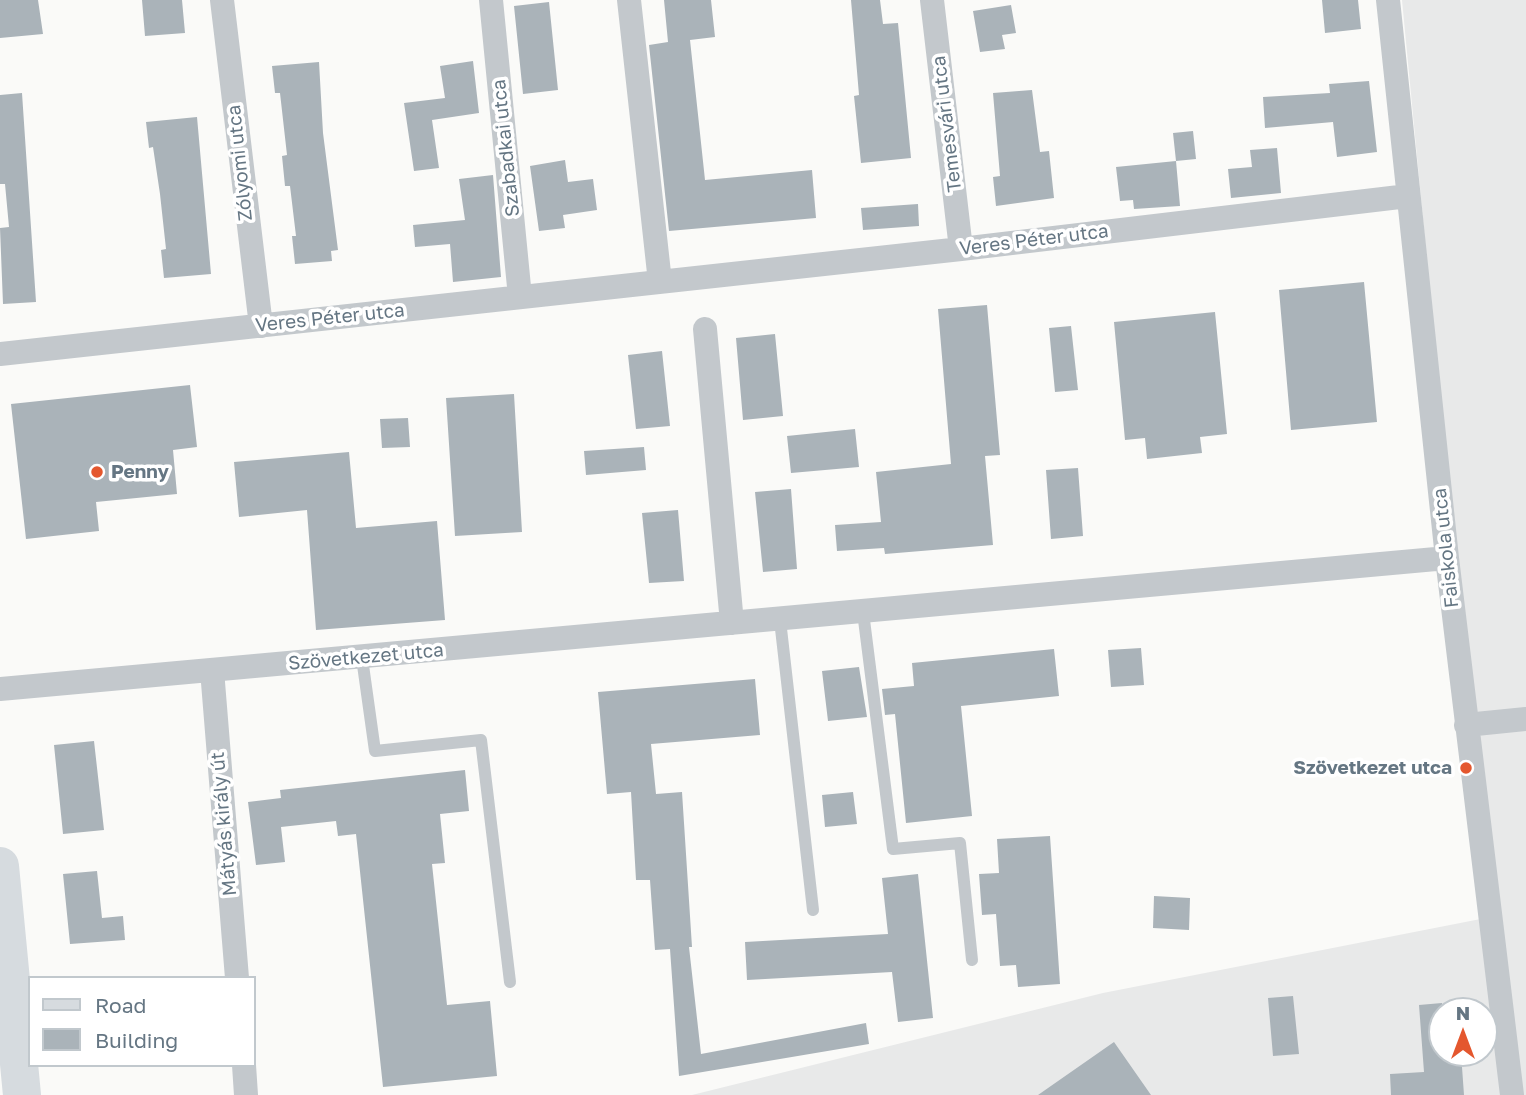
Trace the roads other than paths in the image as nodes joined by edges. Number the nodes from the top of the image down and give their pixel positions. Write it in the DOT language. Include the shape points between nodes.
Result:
graph roads {
  1 [pos="222,0"];
  2 [pos="491,0"];
  3 [pos="629,0"];
  4 [pos="932,0"];
  5 [pos="1388,0"];
  6 [pos="1408,195"];
  7 [pos="961,249"];
  8 [pos="660,282"];
  9 [pos="520,297"];
  10 [pos="261,326"];
  11 [pos="705,329"];
  12 [pos="0,354"];
  13 [pos="1447,558"];
  14 [pos="863,612"];
  15 [pos="780,620"];
  16 [pos="732,623"];
  17 [pos="362,658"];
  18 [pos="212,670"];
  19 [pos="0,689"];
  20 [pos="1526,719"];
  21 [pos="1466,725"];
  22 [pos="0,866"];
  23 [pos="813,910"];
  24 [pos="972,960"];
  25 [pos="237,976"];
  26 [pos="510,982"];
  27 [pos="244,1067"];
  28 [pos="22,1095"];
  29 [pos="246,1095"];
  30 [pos="1512,1095"];
  1 -- 10 [label="street, Zólyomi utca"];
  2 -- 9 [label="street, Szabadkai utca"];
  3 -- 8 [label="street"];
  4 -- 7 [label="street, Temesvári utca"];
  5 -- 6 [label="street, Faiskola utca"];
  6 -- 7 [label="street, Veres Péter utca"];
  6 -- 13 [label="street, Faiskola utca"];
  7 -- 8 [label="street, Veres Péter utca"];
  8 -- 9 [label="street, Veres Péter utca"];
  9 -- 10 [label="street, Veres Péter utca"];
  10 -- 12 [label="street, Veres Péter utca"];
  11 -- 16 [label="street"];
  13 -- 14 [label="street, Szövetkezet utca"];
  13 -- 21 [label="street, Faiskola utca"];
  14 -- 15 [label="street, Szövetkezet utca"];
  14 -- 24 [label="lane" via="893,849 960,844"];
  15 -- 16 [label="street, Szövetkezet utca"];
  15 -- 23 [label="lane"];
  16 -- 17 [label="street, Szövetkezet utca"];
  17 -- 18 [label="street, Szövetkezet utca"];
  17 -- 26 [label="lane" via="375,751 481,740"];
  18 -- 19 [label="street, Szövetkezet utca"];
  18 -- 25 [label="street, Mátyás király út"];
  20 -- 21 [label="street"];
  21 -- 30 [label="street, Faiskola utca"];
  22 -- 28 [label="main road"];
  27 -- 29 [label="street"];
}
